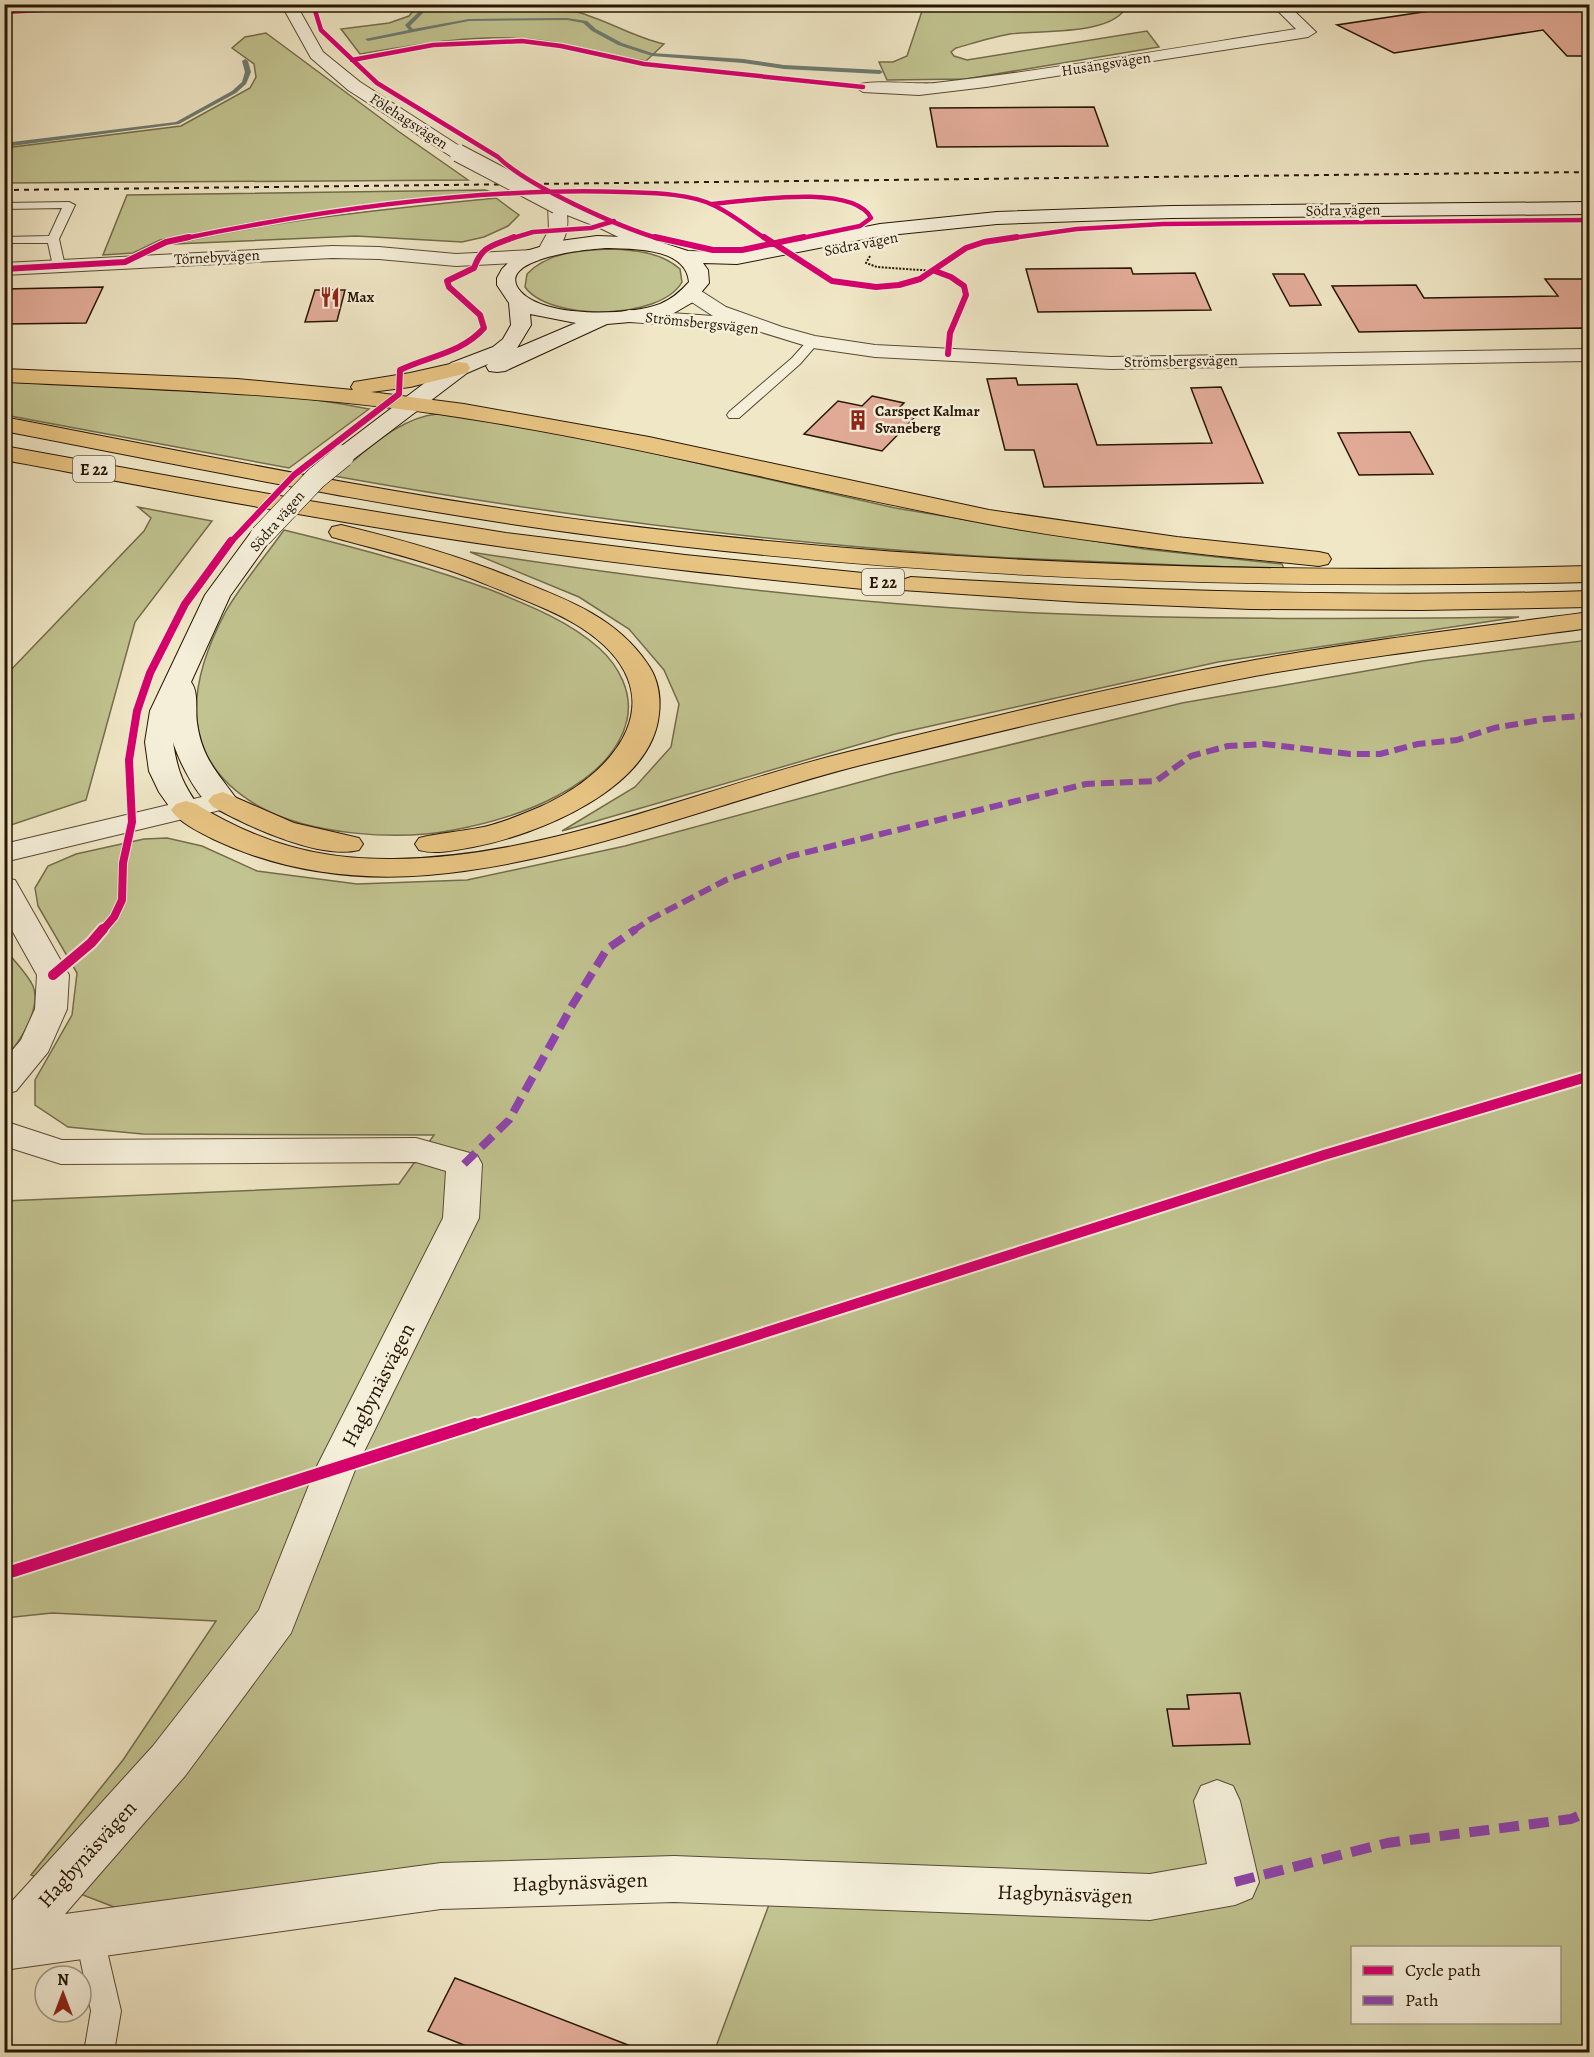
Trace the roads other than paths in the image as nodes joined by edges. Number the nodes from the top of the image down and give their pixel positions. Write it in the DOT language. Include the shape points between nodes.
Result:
graph roads {
  1 [pos="40,4"];
  2 [pos="288,4"];
  3 [pos="1278,4"];
  4 [pos="4,6"];
  5 [pos="863,87"];
  6 [pos="4,206"];
  7 [pos="558,206"];
  8 [pos="1590,208"];
  9 [pos="1097,214"];
  10 [pos="4,240"];
  11 [pos="574,244"];
  12 [pos="650,245"];
  13 [pos="4,252"];
  14 [pos="56,252"];
  15 [pos="540,253"];
  16 [pos="684,257"];
  17 [pos="429,258"];
  18 [pos="4,269"];
  19 [pos="695,288"];
  20 [pos="513,295"];
  21 [pos="621,317"];
  22 [pos="775,331"];
  23 [pos="813,342"];
  24 [pos="1590,355"];
  25 [pos="468,372"];
  26 [pos="4,375"];
  27 [pos="310,391"];
  28 [pos="413,404"];
  29 [pos="464,411"];
  30 [pos="734,415"];
  31 [pos="4,424"];
  32 [pos="4,453"];
  33 [pos="183,486"];
  34 [pos="1590,574"];
  35 [pos="1518,577"];
  36 [pos="1590,599"];
  37 [pos="1590,620"];
  38 [pos="182,671"];
  39 [pos="223,801"];
  40 [pos="186,810"];
  41 [pos="4,853"];
  42 [pos="4,887"];
  43 [pos="4,1083"];
  44 [pos="4,1133"];
  45 [pos="1217,1801"];
  46 [pos="89,1934"];
  47 [pos="5,1946"];
  48 [pos="99,2052"];
  1 -- 4 [label="street"];
  2 -- 7 [label="street, Fölehagsvägen, bridge" via="317,55 354,86 458,153"];
  3 -- 5 [label="street, Husängsvägen" via="1308,32 986,82 919,90"];
  6 -- 14 [label="lane" via="69,206"];
  7 -- 11 [label="street, Fölehagsvägen" via="578,229"];
  7 -- 12 [label="street, Fölehagsvägen"];
  7 -- 15 [label="street" via="559,230"];
  8 -- 9 [label="street, Södra vägen"];
  9 -- 16 [label="street, Södra vägen" via="924,224 751,256"];
  9 -- 19 [label="street, Södra vägen" via="870,241 774,262"];
  10 -- 14 [label="lane"];
  11 -- 12 [label="street, Törnebyvägen"];
  11 -- 15 [label="street, Törnebyvägen"];
  12 -- 16 [label="street, Södra vägen"];
  13 -- 14 [label="lane"];
  14 -- 17 [label="street, Törnebyvägen" via="332,252"];
  14 -- 18 [label="street, Törnebyvägen"];
  15 -- 17 [label="street, Törnebyvägen" via="477,260"];
  15 -- 20 [label="street" via="511,271 508,277"];
  16 -- 19 [label="street" via="697,269"];
  17 -- 20 [label="street, Törnebyvägen"];
  19 -- 21 [label="street, Södra vägen" via="666,307"];
  19 -- 22 [label="street, Strömsbergsvägen" via="702,302"];
  20 -- 21 [label="street, Törnebyvägen" via="553,314"];
  20 -- 25 [label="street, Södra vägen" via="521,325 512,343"];
  21 -- 22 [label="street, Strömsbergsvägen" via="704,320"];
  21 -- 25 [label="street, Södra vägen"];
  22 -- 23 [label="street, Strömsbergsvägen"];
  23 -- 24 [label="street, Strömsbergsvägen" via="874,351 1111,363"];
  23 -- 30 [label="lane"];
  25 -- 27 [label="highway"];
  25 -- 28 [label="street, Södra vägen"];
  25 -- 29 [label="highway" via="467,385 459,397"];
  26 -- 27 [label="highway"];
  27 -- 28 [label="highway"];
  28 -- 29 [label="highway"];
  28 -- 38 [label="street, Södra vägen, bridge" via="309,485 261,536 218,595"];
  29 -- 35 [label="highway" via="649,444 989,517 1089,533"];
  31 -- 35 [label="highway, E 22" via="442,506 755,548 1102,573 1241,578"];
  32 -- 33 [label="highway, E 22"];
  33 -- 36 [label="highway, E 22" via="576,550 905,584 1091,597 1245,601 1393,604"];
  33 -- 39 [label="highway" via="467,568 545,599 585,618 627,652 642,675 648,700 647,722 635,747 615,772 550,814 460,841 356,845 309,838 266,824"];
  34 -- 35 [label="highway, E 22"];
  37 -- 40 [label="highway" via="1414,644 1178,684 843,762 594,834 479,860 384,868 290,858 243,843"];
  38 -- 39 [label="street, Södra vägen" via="184,737 205,782"];
  38 -- 40 [label="street, Södra vägen" via="164,711 159,741 163,771"];
  39 -- 40 [label="street"];
  40 -- 41 [label="street"];
  42 -- 43 [label="street" via="53,975 51,1009 36,1044"];
  44 -- 47 [label="street, Hagbynäsvägen" via="61,1152 416,1150 464,1164 461,1218 335,1470 276,1620 169,1761"];
  45 -- 46 [label="street, Hagbynäsvägen" via="1235,1882 1150,1897 675,1879 441,1886"];
  46 -- 47 [label="street, Hagbynäsvägen"];
  46 -- 48 [label="lane" via="105,2011"];
}
